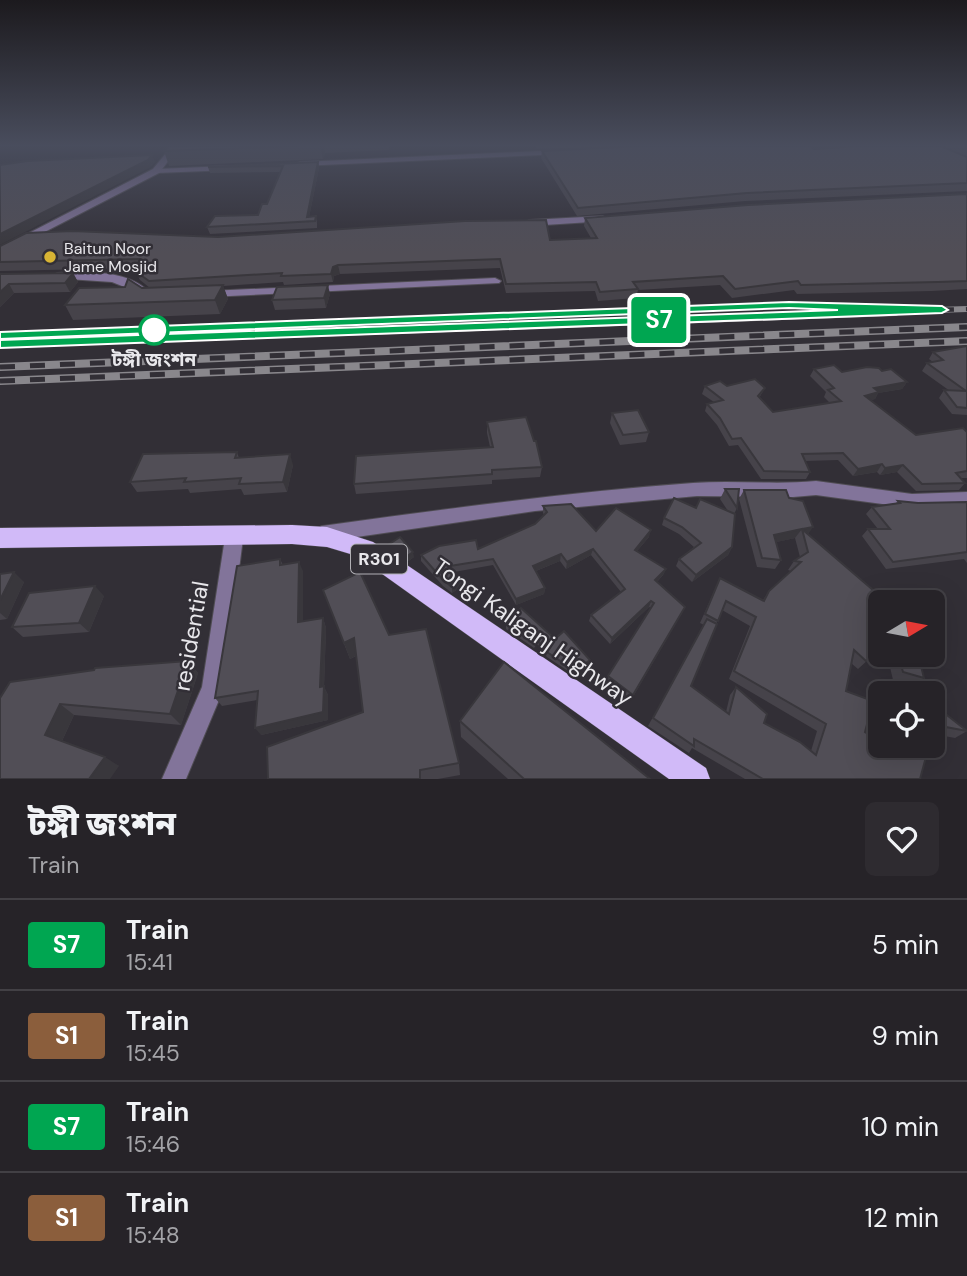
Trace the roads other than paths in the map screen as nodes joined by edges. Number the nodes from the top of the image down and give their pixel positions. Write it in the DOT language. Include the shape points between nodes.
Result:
graph roads {
  1 [pos="134,182"];
  2 [pos="610,218"];
  3 [pos="518,223"];
  4 [pos="38,232"];
  5 [pos="64,234"];
  6 [pos="0,252"];
  7 [pos="46,276"];
  8 [pos="495,281"];
  9 [pos="191,295"];
  10 [pos="149,297"];
  11 [pos="967,499"];
  12 [pos="0,533"];
  13 [pos="320,534"];
  14 [pos="40,537"];
  15 [pos="234,537"];
  16 [pos="0,538"];
  17 [pos="0,544"];
  18 [pos="174,779"];
  19 [pos="695,779"];
  1 -- 4 [label="street"];
  2 -- 3 [label="street"];
  4 -- 5 [label="street"];
  4 -- 6 [label="street"];
  7 -- 10 [label="street" via="96,276 131,282"];
  8 -- 9 [label="street"];
  11 -- 13 [label="street" via="912,501 816,488 696,489 535,504"];
  12 -- 14 [label="main road, R301"];
  13 -- 15 [label="main road, Tongi Kaliganj Highway / R301"];
  13 -- 19 [label="main road, Tongi Kaliganj Highway / R301" via="365,549"];
  14 -- 15 [label="main road, Tongi Kaliganj Highway / R301"];
  14 -- 16 [label="main road, Tongi Kaliganj Highway / R301"];
  14 -- 17 [label="main road, R301"];
  15 -- 18 [label="street, residential" via="213,688"];
}
